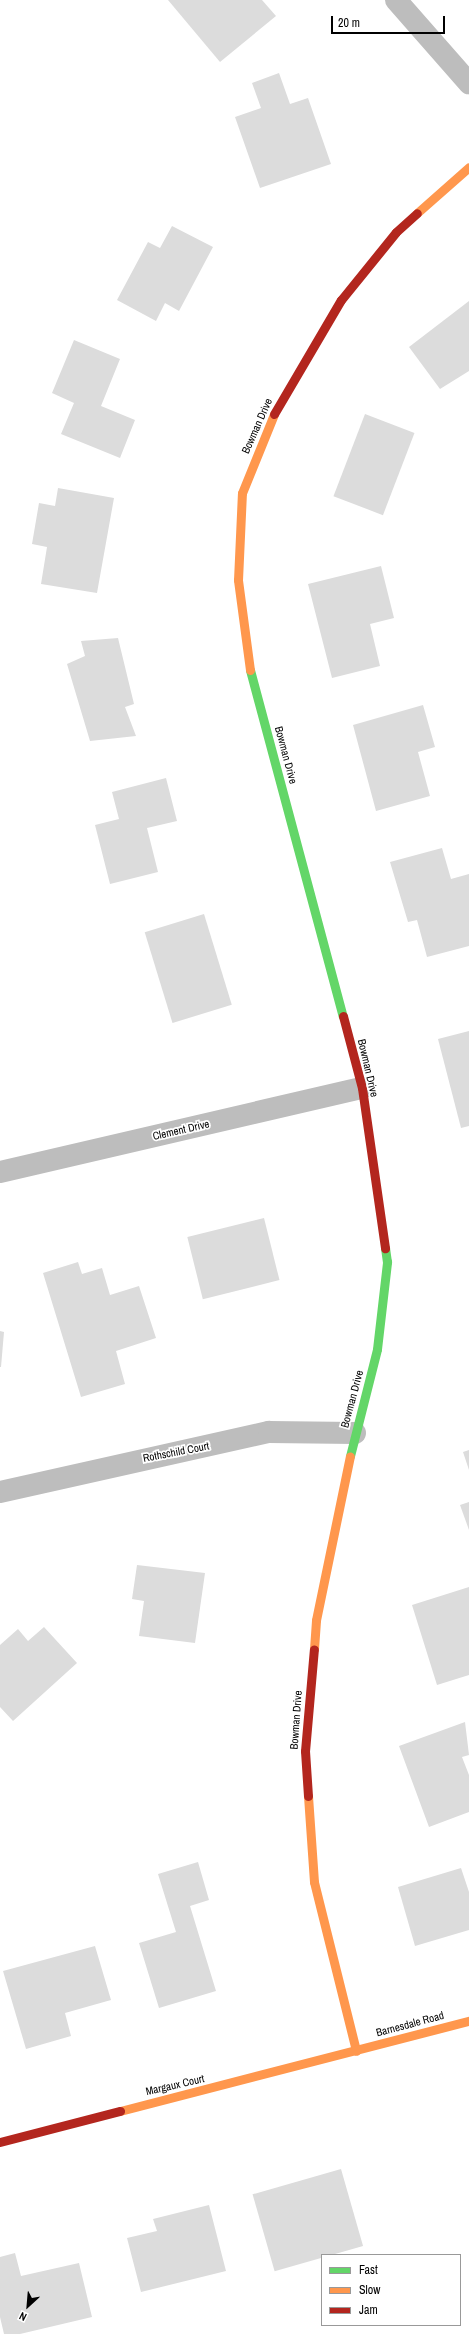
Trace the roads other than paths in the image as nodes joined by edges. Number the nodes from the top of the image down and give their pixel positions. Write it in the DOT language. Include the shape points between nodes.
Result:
graph roads {
  1 [pos="396,0"];
  2 [pos="469,83"];
  3 [pos="469,167"];
  4 [pos="362,1088"];
  5 [pos="0,1172"];
  6 [pos="355,1433"];
  7 [pos="0,1492"];
  8 [pos="469,2021"];
  9 [pos="356,2051"];
  10 [pos="0,2142"];
  1 -- 2 [label="street"];
  3 -- 4 [label="street, Bowman Drive" via="396,232 341,300 274,413 242,493 238,580 250,668"];
  4 -- 5 [label="street, Clement Drive"];
  4 -- 6 [label="street, Bowman Drive" via="387,1262 378,1349"];
  6 -- 7 [label="street, Rothschild Court" via="269,1432"];
  6 -- 9 [label="street, Bowman Drive" via="316,1620 305,1751 314,1882"];
  8 -- 9 [label="street, Barnesdale Road"];
  9 -- 10 [label="street, Margaux Court"];
}
